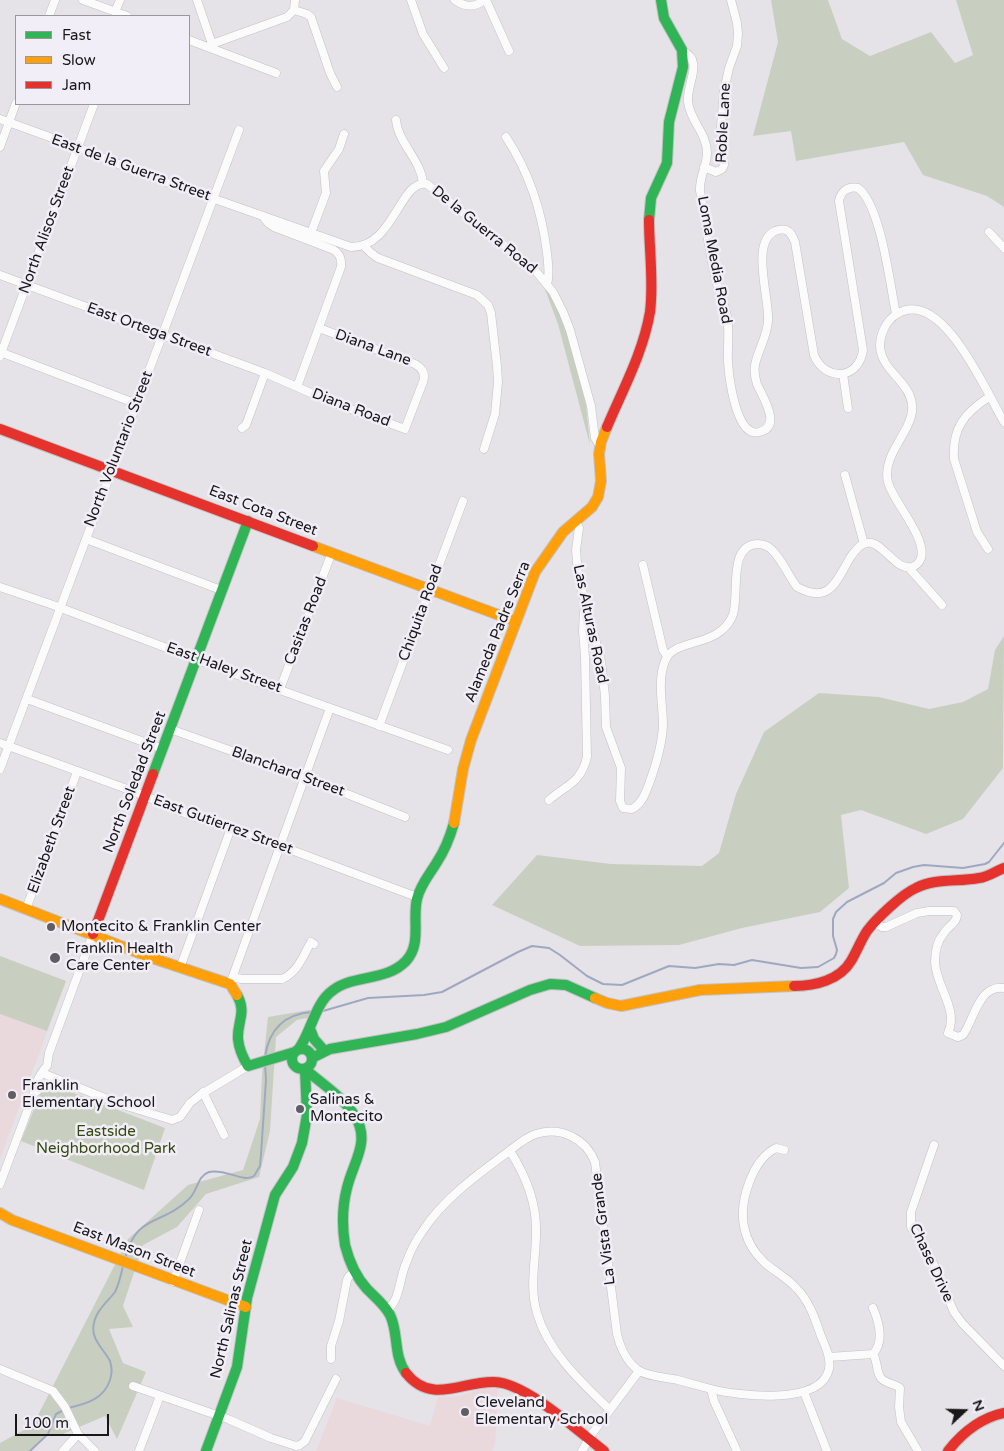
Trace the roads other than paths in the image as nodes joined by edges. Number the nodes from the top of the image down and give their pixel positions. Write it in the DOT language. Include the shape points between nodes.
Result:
graph roads {
  1 [pos="55,0"];
  2 [pos="83,0"];
  3 [pos="120,0"];
  4 [pos="197,0"];
  5 [pos="295,0"];
  6 [pos="411,0"];
  7 [pos="455,0"];
  8 [pos="485,0"];
  9 [pos="661,0"];
  10 [pos="730,0"];
  11 [pos="294,10"];
  12 [pos="115,12"];
  13 [pos="49,15"];
  14 [pos="124,15"];
  15 [pos="190,40"];
  16 [pos="211,46"];
  17 [pos="682,50"];
  18 [pos="509,51"];
  19 [pos="444,68"];
  20 [pos="276,73"];
  21 [pos="337,87"];
  22 [pos="15,105"];
  23 [pos="94,105"];
  24 [pos="0,120"];
  25 [pos="396,120"];
  26 [pos="9,123"];
  27 [pos="239,130"];
  28 [pos="344,134"];
  29 [pos="506,137"];
  30 [pos="0,147"];
  31 [pos="77,147"];
  32 [pos="704,167"];
  33 [pos="423,183"];
  34 [pos="213,198"];
  35 [pos="263,216"];
  36 [pos="989,232"];
  37 [pos="311,233"];
  38 [pos="364,246"];
  39 [pos="1004,248"];
  40 [pos="0,275"];
  41 [pos="26,284"];
  42 [pos="547,284"];
  43 [pos="896,314"];
  44 [pos="319,328"];
  45 [pos="162,334"];
  46 [pos="0,354"];
  47 [pos="265,373"];
  48 [pos="843,374"];
  49 [pos="297,386"];
  50 [pos="989,397"];
  51 [pos="137,404"];
  52 [pos="848,408"];
  53 [pos="1004,422"];
  54 [pos="242,428"];
  55 [pos="405,428"];
  56 [pos="0,429"];
  57 [pos="600,446"];
  58 [pos="484,449"];
  59 [pos="112,470"];
  60 [pos="845,475"];
  61 [pos="462,500"];
  62 [pos="248,521"];
  63 [pos="576,521"];
  64 [pos="86,539"];
  65 [pos="864,544"];
  66 [pos="988,549"];
  67 [pos="332,552"];
  68 [pos="643,564"];
  69 [pos="909,568"];
  70 [pos="0,586"];
  71 [pos="430,589"];
  72 [pos="221,590"];
  73 [pos="942,605"];
  74 [pos="60,607"];
  75 [pos="586,609"];
  76 [pos="516,621"];
  77 [pos="667,656"];
  78 [pos="196,658"];
  79 [pos="280,689"];
  80 [pos="27,698"];
  81 [pos="330,708"];
  82 [pos="380,726"];
  83 [pos="170,730"];
  84 [pos="0,743"];
  85 [pos="8,746"];
  86 [pos="163,749"];
  87 [pos="448,750"];
  88 [pos="0,769"];
  89 [pos="77,772"];
  90 [pos="305,777"];
  91 [pos="145,797"];
  92 [pos="549,800"];
  93 [pos="404,817"];
  94 [pos="231,828"];
  95 [pos="280,846"];
  96 [pos="1004,868"];
  97 [pos="417,897"];
  98 [pos="0,899"];
  99 [pos="26,909"];
  100 [pos="874,923"];
  101 [pos="93,934"];
  102 [pos="314,944"];
  103 [pos="180,968"];
  104 [pos="231,981"];
  105 [pos="1004,988"];
  106 [pos="311,1032"];
  107 [pos="326,1048"];
  108 [pos="303,1060"];
  109 [pos="248,1066"];
  110 [pos="42,1073"];
  111 [pos="317,1077"];
  112 [pos="306,1082"];
  113 [pos="203,1092"];
  114 [pos="305,1095"];
  115 [pos="224,1135"];
  116 [pos="934,1145"];
  117 [pos="510,1150"];
  118 [pos="784,1150"];
  119 [pos="0,1184"];
  120 [pos="199,1210"];
  121 [pos="0,1213"];
  122 [pos="0,1218"];
  123 [pos="12,1220"];
  124 [pos="355,1272"];
  125 [pos="173,1282"];
  126 [pos="246,1307"];
  127 [pos="873,1308"];
  128 [pos="387,1310"];
  129 [pos="873,1354"];
  130 [pos="829,1357"];
  131 [pos="332,1359"];
  132 [pos="1004,1366"];
  133 [pos="0,1369"];
  134 [pos="639,1371"];
  135 [pos="336,1379"];
  136 [pos="133,1386"];
  137 [pos="711,1389"];
  138 [pos="804,1392"];
  139 [pos="160,1396"];
  140 [pos="610,1410"];
  141 [pos="1004,1413"];
  142 [pos="219,1416"];
  143 [pos="78,1434"];
  144 [pos="589,1440"];
  145 [pos="63,1451"];
  146 [pos="95,1451"];
  147 [pos="139,1451"];
  148 [pos="206,1451"];
  149 [pos="582,1451"];
  150 [pos="604,1451"];
  151 [pos="737,1451"];
  152 [pos="827,1451"];
  153 [pos="918,1451"];
  154 [pos="948,1451"];
  1 -- 13 [label="street"];
  2 -- 12 [label="street"];
  3 -- 12 [label="street"];
  4 -- 16 [label="street"];
  5 -- 11 [label="street"];
  6 -- 19 [label="street" via="421,31"];
  7 -- 8 [label="street" via="470,6"];
  8 -- 18 [label="street"];
  9 -- 17 [label="street, Alameda Padre Serra" via="663,18"];
  10 -- 32 [label="street, Roble Lane" via="738,34 724,91 721,126 724,165 716,172"];
  11 -- 16 [label="street" via="284,19"];
  11 -- 21 [label="street" via="310,17"];
  12 -- 14 [label="street"];
  15 -- 16 [label="street"];
  16 -- 20 [label="street"];
  17 -- 32 [label="street, Loma Media Road" via="694,62 688,103 706,146"];
  17 -- 57 [label="street, Alameda Padre Serra" via="683,71 669,121 667,166 650,202 651,297 648,320 634,364"];
  22 -- 26 [label="street"];
  23 -- 31 [label="street, North Alisos Street"];
  24 -- 26 [label="street, East de la Guerra Street"];
  25 -- 33 [label="street" via="400,136 419,169"];
  26 -- 30 [label="street"];
  26 -- 31 [label="street, East de la Guerra Street"];
  27 -- 34 [label="street, North Voluntario Street"];
  28 -- 37 [label="street" via="339,149 324,171 325,196"];
  29 -- 42 [label="street" via="520,159 538,208 546,244"];
  31 -- 34 [label="street, East de la Guerra Street"];
  31 -- 41 [label="street, North Alisos Street"];
  32 -- 48 [label="street, Loma Media Road" via="700,191 714,271 728,324 730,383 742,423 747,430 757,433 765,429 770,420 755,370 768,321 762,253 766,239 774,232 785,230 795,242 816,361 829,372"];
  33 -- 38 [label="street, De la Guerra Road" via="412,188 383,232"];
  33 -- 42 [label="street, De la Guerra Road" via="480,225 534,269"];
  34 -- 35 [label="street, East de la Guerra Street"];
  34 -- 45 [label="street, North Voluntario Street"];
  35 -- 37 [label="street, East de la Guerra Street"];
  35 -- 44 [label="street, East de la Guerra Street" via="274,226 339,254 341,267"];
  36 -- 39 [label="street"];
  37 -- 38 [label="street, East de la Guerra Street" via="348,247"];
  38 -- 58 [label="street" via="378,258 477,295 488,305 498,382 495,414"];
  40 -- 41 [label="street, East Ortega Street"];
  41 -- 45 [label="street, East Ortega Street"];
  41 -- 46 [label="street, North Alisos Street"];
  42 -- 57 [label="street, De la Guerra Road" via="568,324 588,396 595,438"];
  43 -- 48 [label="street" via="876,220 863,192 849,188 842,194 839,204 863,350 856,367"];
  43 -- 50 [label="street" via="904,310 920,311 941,323 969,360"];
  43 -- 69 [label="street" via="884,329 880,350 889,369 909,394 912,405 911,417 889,462 887,476 920,546 920,561"];
  44 -- 49 [label="street"];
  44 -- 55 [label="street, Diana Lane" via="421,368 424,382"];
  45 -- 47 [label="street, East Ortega Street"];
  45 -- 51 [label="street, North Voluntario Street"];
  46 -- 51 [label="street"];
  47 -- 49 [label="street, East Ortega Street"];
  47 -- 54 [label="street" via="246,425"];
  48 -- 52 [label="street"];
  49 -- 55 [label="street, Diana Road"];
  50 -- 53 [label="street"];
  50 -- 66 [label="street" via="961,420 953,449 977,532"];
  51 -- 59 [label="street, North Voluntario Street"];
  56 -- 59 [label="street, East Cota Street"];
  57 -- 63 [label="street, Alameda Padre Serra" via="598,498"];
  59 -- 62 [label="street, East Cota Street"];
  59 -- 64 [label="street, North Voluntario Street"];
  60 -- 65 [label="street"];
  61 -- 71 [label="street, Chiquita Road"];
  62 -- 67 [label="street, East Cota Street"];
  62 -- 72 [label="street, North Soledad Street"];
  63 -- 75 [label="street, Las Alturas Road" via="577,569"];
  63 -- 76 [label="street, Alameda Padre Serra" via="550,548 535,572"];
  64 -- 72 [label="street"];
  64 -- 74 [label="street, North Voluntario Street"];
  65 -- 69 [label="street" via="880,547 899,565"];
  65 -- 77 [label="street" via="853,553 834,585 816,593 797,587 770,547 749,546 739,559 734,612 725,628"];
  67 -- 71 [label="street, East Cota Street"];
  67 -- 79 [label="street, Casitas Road"];
  68 -- 77 [label="street" via="662,650"];
  69 -- 73 [label="street"];
  70 -- 74 [label="street, East Haley Street"];
  71 -- 76 [label="street, East Cota Street"];
  71 -- 82 [label="street, Chiquita Road"];
  72 -- 78 [label="street, North Soledad Street"];
  74 -- 78 [label="street, East Haley Street"];
  74 -- 80 [label="street, North Voluntario Street"];
  75 -- 77 [label="street, Las Alturas Road" via="601,661 606,726 621,768 620,801 626,809 632,809 641,800 658,758 663,727 663,669"];
  75 -- 92 [label="street" via="583,631 587,757 575,780"];
  76 -- 97 [label="street, Alameda Padre Serra" via="463,766 451,834"];
  78 -- 79 [label="street, East Haley Street"];
  78 -- 83 [label="street, North Soledad Street"];
  79 -- 81 [label="street, East Haley Street"];
  80 -- 85 [label="street, North Voluntario Street"];
  80 -- 86 [label="street"];
  81 -- 82 [label="street, East Haley Street"];
  81 -- 90 [label="street"];
  82 -- 87 [label="street, East Haley Street"];
  83 -- 86 [label="street, North Soledad Street"];
  83 -- 90 [label="street, Blanchard Street"];
  84 -- 85 [label="street, East Gutierrez Street"];
  85 -- 88 [label="street, North Voluntario Street"];
  85 -- 89 [label="street, East Gutierrez Street"];
  86 -- 91 [label="street, North Soledad Street"];
  89 -- 91 [label="street, East Gutierrez Street"];
  89 -- 99 [label="street, Elizabeth Street"];
  90 -- 93 [label="street, Blanchard Street"];
  90 -- 95 [label="street"];
  91 -- 94 [label="street, East Gutierrez Street"];
  91 -- 101 [label="street, North Soledad Street"];
  94 -- 95 [label="street, East Gutierrez Street"];
  94 -- 103 [label="street"];
  95 -- 97 [label="street, East Gutierrez Street"];
  95 -- 104 [label="street"];
  96 -- 100 [label="street" via="981,878 918,886"];
  97 -- 106 [label="street, Alameda Padre Serra" via="415,943 408,958 390,972 351,981 331,991 322,1002"];
  98 -- 99 [label="street"];
  99 -- 101 [label="street"];
  100 -- 105 [label="street" via="886,927 929,911 958,915 944,932 935,954 938,980 951,1013 948,1033 963,1035 982,998 992,989"];
  100 -- 107 [label="street" via="864,934 846,968 835,977 807,986 700,990 621,1006 607,1004 573,987 554,984 530,990 446,1027"];
  101 -- 103 [label="street"];
  101 -- 110 [label="street, North Soledad Street" via="50,1053 45,1056"];
  102 -- 104 [label="street" via="312,942 297,968 288,976"];
  103 -- 104 [label="street"];
  104 -- 109 [label="street" via="243,1017 238,1045"];
  106 -- 107 [label="street" via="314,1039"];
  106 -- 108 [label="street, Alameda Padre Serra"];
  107 -- 108 [label="street"];
  108 -- 109 [label="street" via="276,1059"];
  108 -- 111 [label="street" via="311,1074"];
  108 -- 112 [label="street, North Salinas Street"];
  108 -- 114 [label="street, North Salinas Street" via="302,1088"];
  109 -- 113 [label="street"];
  110 -- 113 [label="street" via="169,1120 180,1116"];
  110 -- 119 [label="street, North Soledad Street" via="33,1089 34,1094"];
  111 -- 112 [label="street"];
  111 -- 124 [label="street" via="354,1116 362,1136 362,1147 348,1182 343,1211 345,1242"];
  112 -- 114 [label="street, North Salinas Street"];
  113 -- 115 [label="street"];
  114 -- 126 [label="street, North Salinas Street" via="302,1143 275,1195"];
  116 -- 132 [label="street, Chase Drive" via="911,1212 911,1226 933,1263 954,1312"];
  117 -- 128 [label="street, La Vista Grande" via="469,1182 431,1219 406,1263 396,1299"];
  117 -- 134 [label="street, La Vista Grande" via="536,1134 553,1132 574,1138 592,1155 598,1178 616,1334 622,1350"];
  117 -- 140 [label="street" via="528,1183 534,1209 536,1231 532,1282 538,1318 553,1348"];
  118 -- 130 [label="street" via="776,1148 770,1151 753,1172 743,1198 744,1229 758,1256 791,1282 805,1298"];
  120 -- 125 [label="street"];
  121 -- 123 [label="street, East Mason Street"];
  122 -- 123 [label="street, East Mason Street"];
  123 -- 125 [label="street, East Mason Street"];
  124 -- 128 [label="street"];
  124 -- 131 [label="street" via="347,1280 331,1346"];
  125 -- 126 [label="street, East Mason Street"];
  126 -- 142 [label="street, North Salinas Street" via="237,1367"];
  127 -- 129 [label="street" via="878,1321 879,1342"];
  128 -- 144 [label="street" via="394,1328 400,1364 414,1380 445,1391 490,1382 512,1385"];
  129 -- 130 [label="street"];
  129 -- 153 [label="street" via="881,1378 900,1388 900,1422"];
  130 -- 138 [label="street" via="824,1380"];
  133 -- 143 [label="street" via="53,1392 61,1400"];
  134 -- 137 [label="street"];
  134 -- 140 [label="street"];
  135 -- 142 [label="street" via="300,1445 286,1443"];
  136 -- 139 [label="street"];
  137 -- 138 [label="street" via="757,1395"];
  137 -- 151 [label="street"];
  138 -- 152 [label="street"];
  139 -- 142 [label="street"];
  139 -- 147 [label="street"];
  140 -- 144 [label="street"];
  141 -- 154 [label="street" via="989,1416 972,1426"];
  142 -- 148 [label="street, North Salinas Street"];
  143 -- 145 [label="street"];
  143 -- 146 [label="street"];
  144 -- 149 [label="street"];
  144 -- 150 [label="street"];
}
